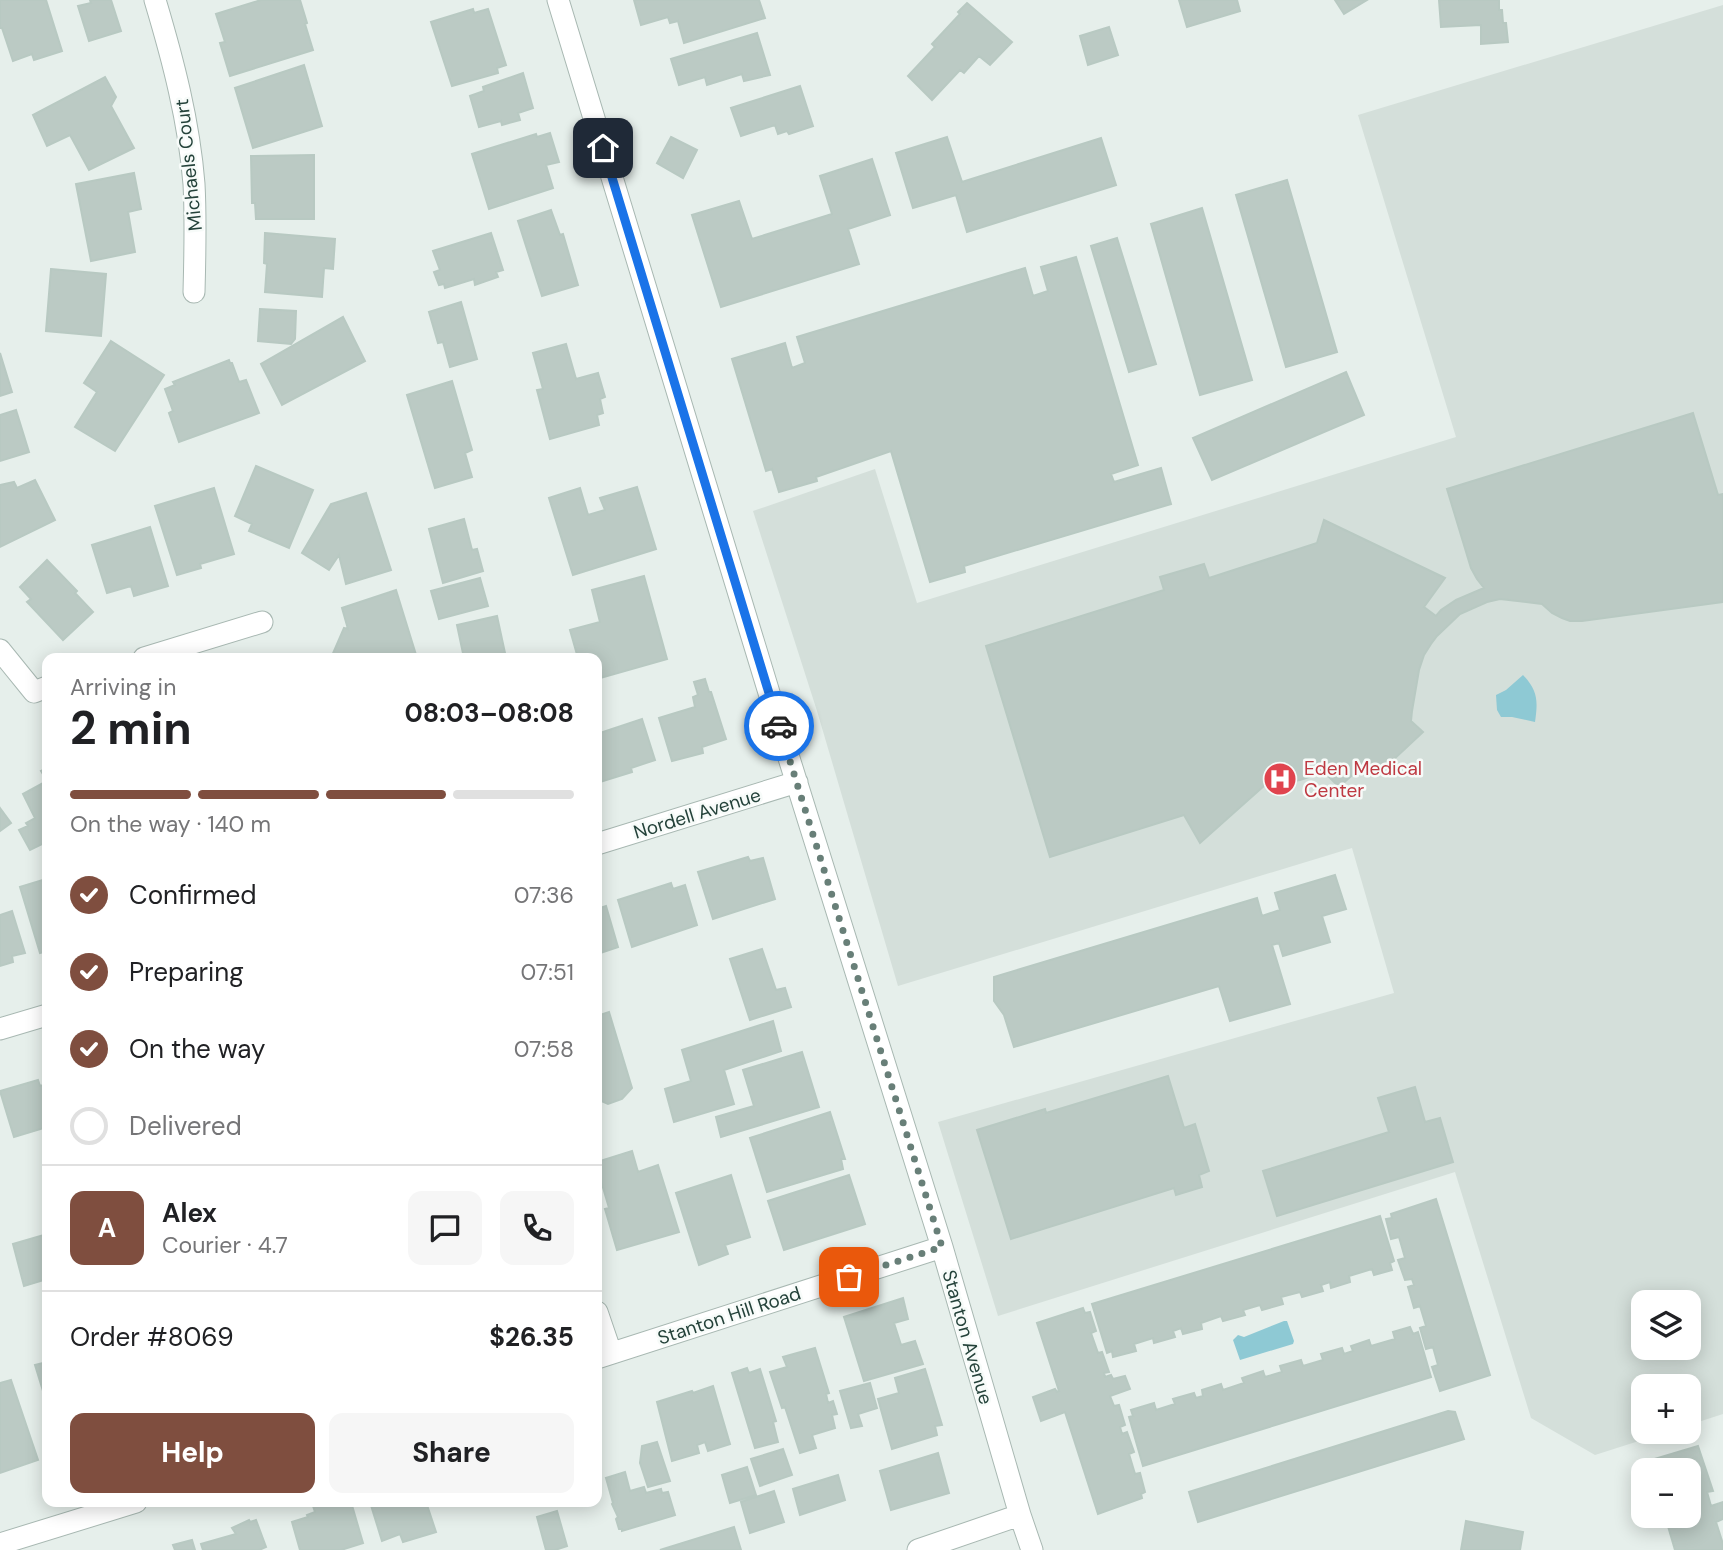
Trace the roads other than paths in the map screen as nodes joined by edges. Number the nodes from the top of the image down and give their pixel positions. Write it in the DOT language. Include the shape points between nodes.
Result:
graph roads {
  1 [pos="155,0"];
  2 [pos="558,0"];
  3 [pos="194,292"];
  4 [pos="262,622"];
  5 [pos="0,650"];
  6 [pos="160,653"];
  7 [pos="42,689"];
  8 [pos="797,782"];
  9 [pos="602,842"];
  10 [pos="42,1016"];
  11 [pos="0,1029"];
  12 [pos="942,1247"];
  13 [pos="604,1355"];
  14 [pos="120,1507"];
  15 [pos="1020,1515"];
  16 [pos="0,1544"];
  17 [pos="918,1550"];
  18 [pos="1031,1550"];
  1 -- 3 [label="street, Michaels Court" via="189,138 194,184"];
  2 -- 8 [label="street, Stanton Avenue"];
  4 -- 6 [label="street"];
  5 -- 7 [label="street" via="34,692"];
  8 -- 9 [label="street, Nordell Avenue"];
  8 -- 12 [label="street, Stanton Avenue"];
  10 -- 11 [label="street"];
  12 -- 13 [label="street, Stanton Hill Road"];
  12 -- 15 [label="street, Stanton Avenue"];
  14 -- 16 [label="street"];
  15 -- 17 [label="street"];
  15 -- 18 [label="street, Stanton Avenue"];
}
